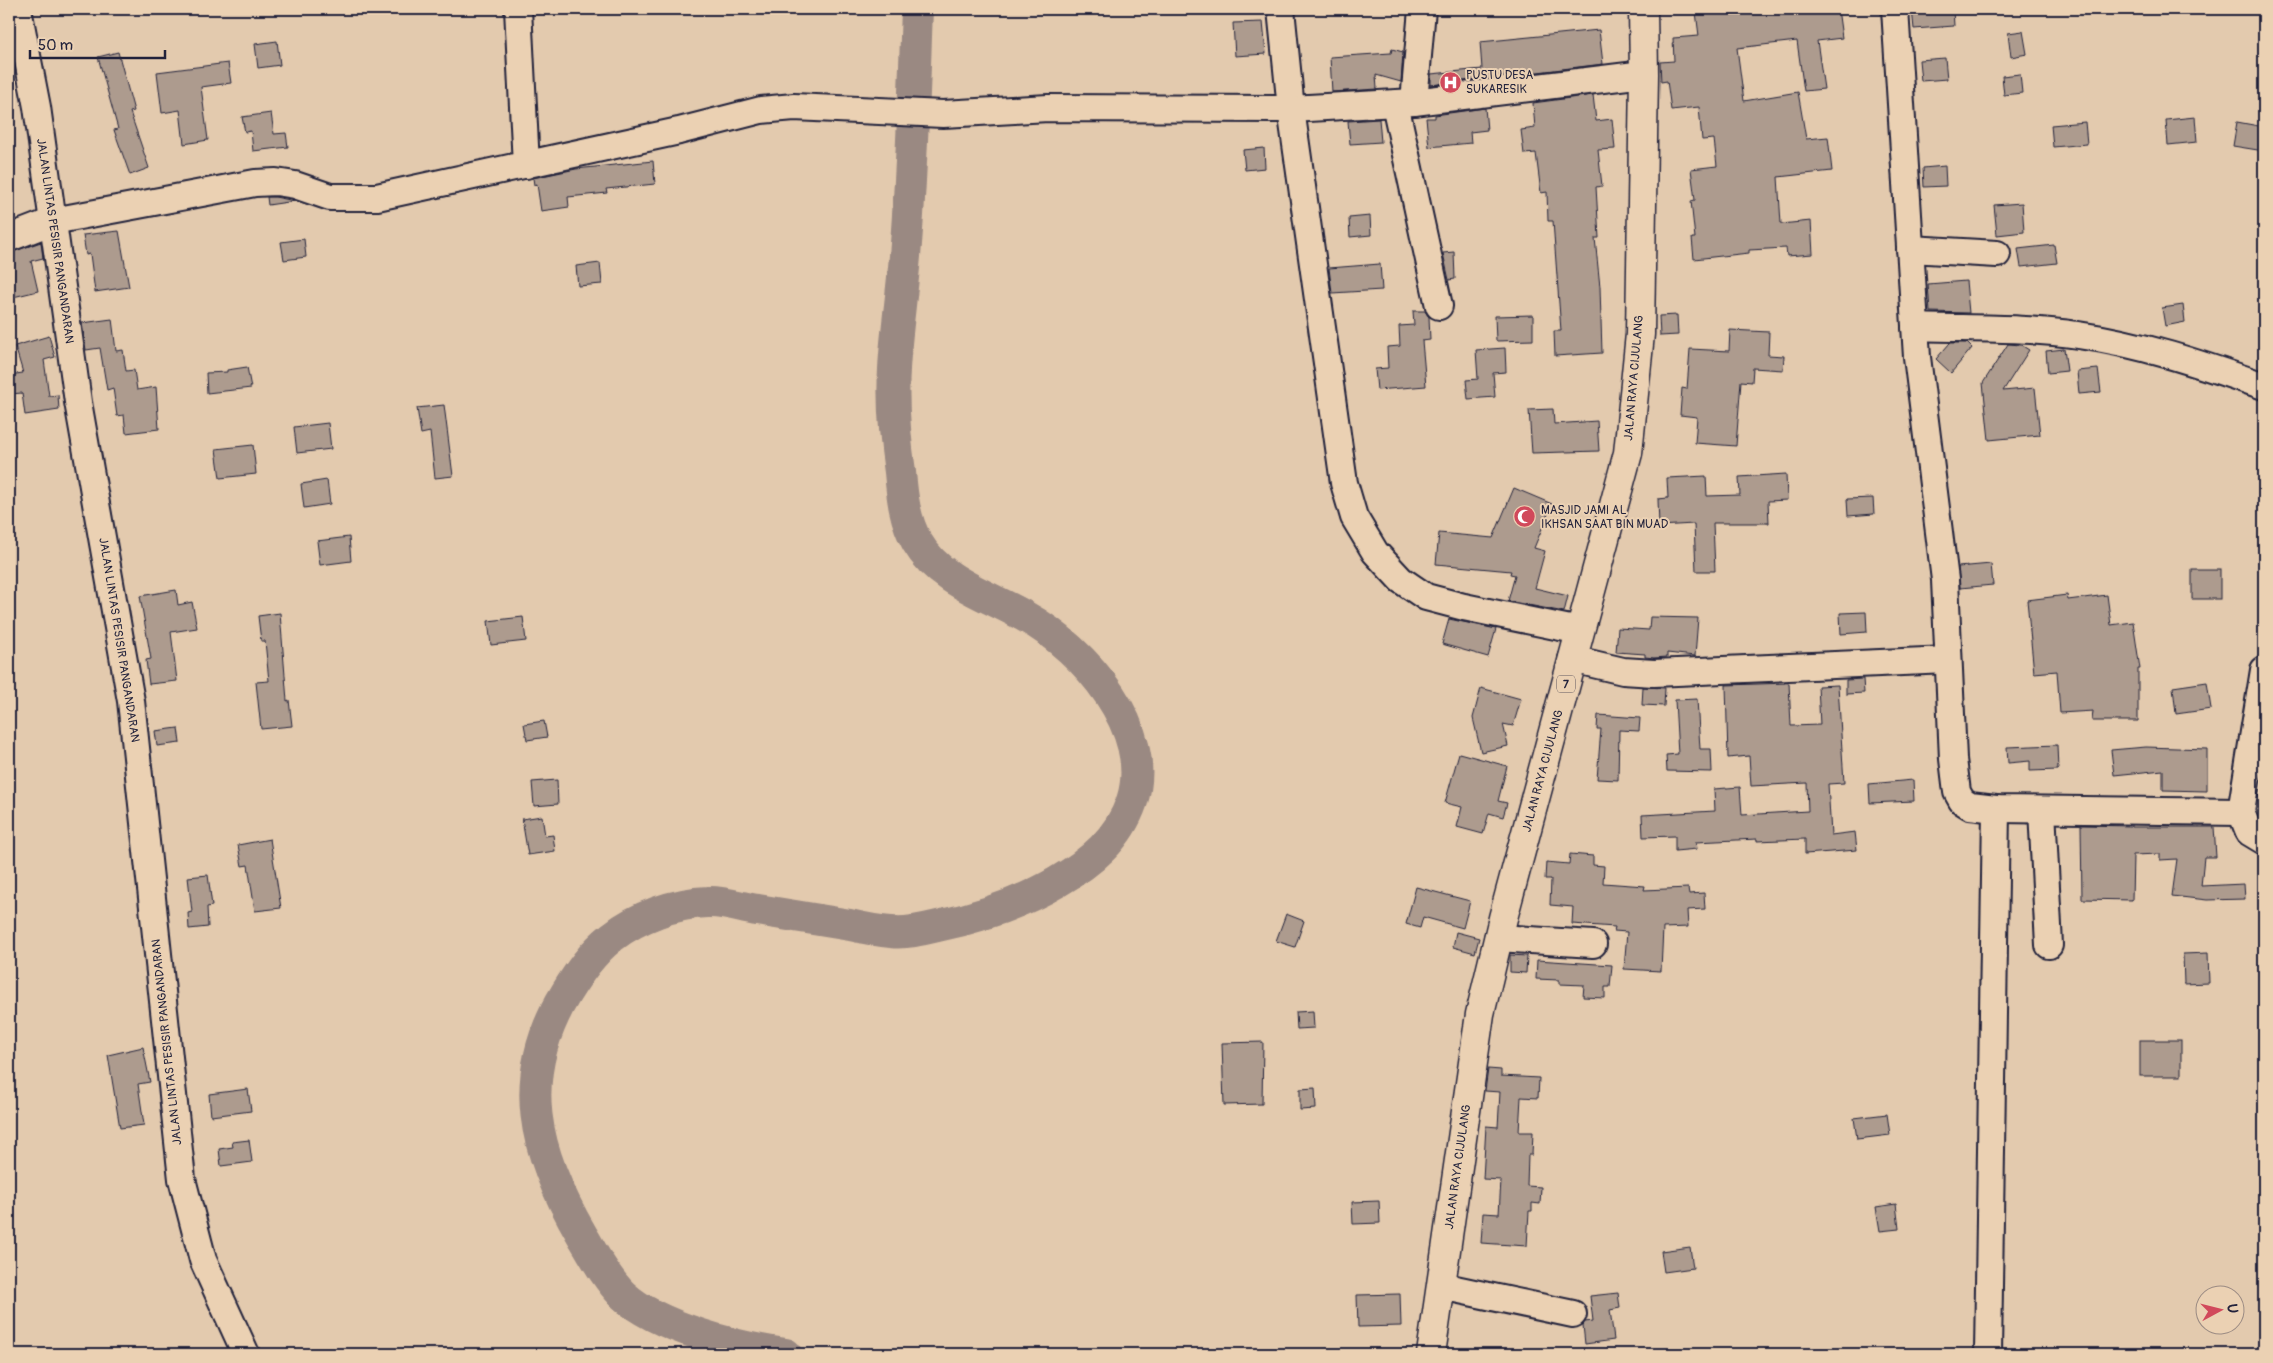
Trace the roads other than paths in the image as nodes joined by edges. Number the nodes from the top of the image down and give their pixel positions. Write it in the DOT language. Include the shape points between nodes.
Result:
graph roads {
  1 [pos="18,9"];
  2 [pos="518,9"];
  3 [pos="1281,9"];
  4 [pos="1422,9"];
  5 [pos="1643,9"];
  6 [pos="1895,9"];
  7 [pos="1644,74"];
  8 [pos="1405,103"];
  9 [pos="1291,108"];
  10 [pos="526,164"];
  11 [pos="52,221"];
  12 [pos="9,238"];
  13 [pos="1910,249"];
  14 [pos="1997,254"];
  15 [pos="1439,306"];
  16 [pos="1915,328"];
  17 [pos="2264,386"];
  18 [pos="1580,631"];
  19 [pos="1572,659"];
  20 [pos="1948,660"];
  21 [pos="2264,670"];
  22 [pos="1996,809"];
  23 [pos="2042,810"];
  24 [pos="2241,812"];
  25 [pos="2264,841"];
  26 [pos="1498,938"];
  27 [pos="1593,944"];
  28 [pos="2049,945"];
  29 [pos="1441,1286"];
  30 [pos="1573,1314"];
  31 [pos="246,1354"];
  32 [pos="1431,1354"];
  33 [pos="1988,1354"];
  1 -- 11 [label="street, JALAN LINTAS PESISIR PANGANDARAN" via="37,107"];
  2 -- 10 [label="street"];
  3 -- 9 [label="street"];
  4 -- 8 [label="street"];
  5 -- 7 [label="highway, JALAN RAYA CIJULANG / 7"];
  6 -- 13 [label="street"];
  7 -- 8 [label="street"];
  7 -- 18 [label="highway, JALAN RAYA CIJULANG / 7" via="1637,371 1628,453"];
  8 -- 9 [label="street"];
  8 -- 15 [label="street"];
  9 -- 10 [label="street" via="1048,108 943,114 860,109 761,110"];
  9 -- 18 [label="street" via="1344,483 1354,517 1375,552 1401,580 1426,597"];
  10 -- 11 [label="street" via="377,197 330,197 295,185 255,183"];
  11 -- 12 [label="street"];
  11 -- 31 [label="street, JALAN LINTAS PESISIR PANGANDARAN" via="78,402 131,700 182,1179 203,1260"];
  13 -- 14 [label="street"];
  13 -- 16 [label="street"];
  16 -- 17 [label="street" via="2053,332 2101,338 2186,359"];
  16 -- 20 [label="street" via="1945,580"];
  18 -- 19 [label="highway, JALAN RAYA CIJULANG / 7"];
  19 -- 20 [label="street" via="1623,671 1654,673"];
  19 -- 26 [label="highway, JALAN RAYA CIJULANG / 7"];
  20 -- 22 [label="street" via="1957,792 1970,806"];
  21 -- 24 [label="street"];
  22 -- 23 [label="street"];
  22 -- 33 [label="street"];
  23 -- 24 [label="street"];
  23 -- 28 [label="street"];
  24 -- 25 [label="street" via="2249,832"];
  26 -- 27 [label="street"];
  26 -- 29 [label="highway, JALAN RAYA CIJULANG / 7" via="1475,1042"];
  29 -- 30 [label="street"];
  29 -- 32 [label="highway, JALAN RAYA CIJULANG / 7"];
}
